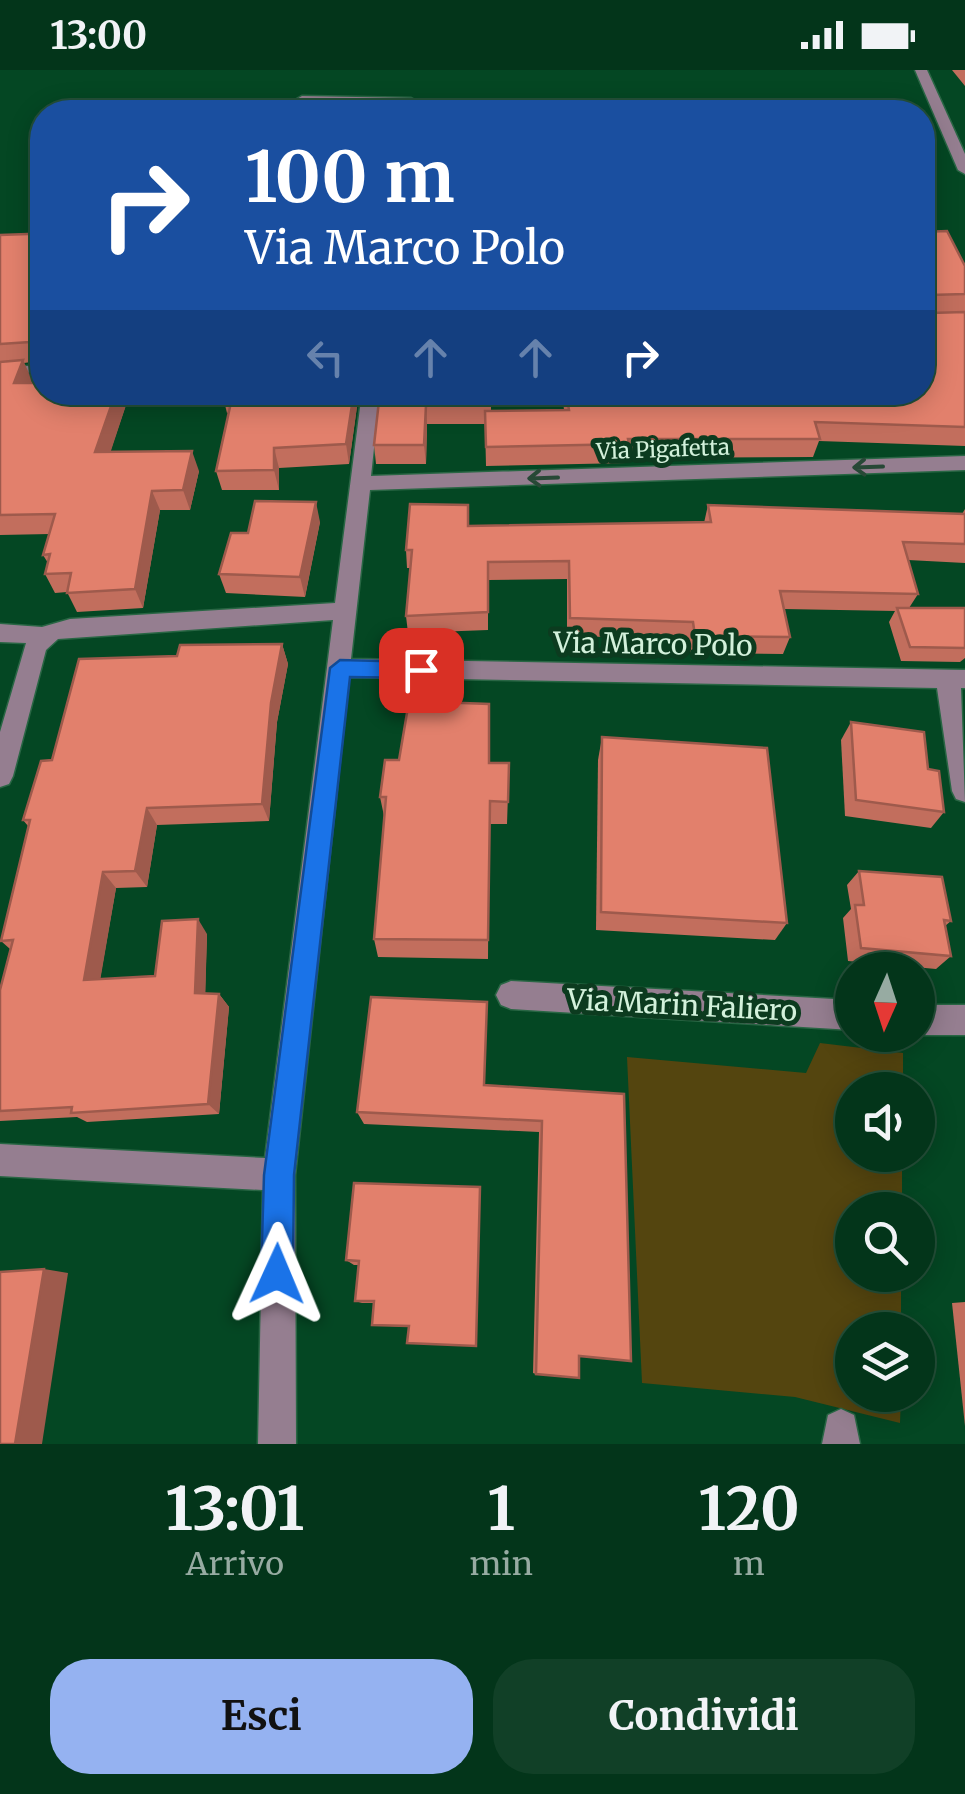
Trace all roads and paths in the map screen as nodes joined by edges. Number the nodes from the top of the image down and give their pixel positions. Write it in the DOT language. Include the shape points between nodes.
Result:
graph roads {
  1 [pos="920,70"];
  2 [pos="965,170"];
  3 [pos="30,371"];
  4 [pos="0,374"];
  5 [pos="370,405"];
  6 [pos="965,463"];
  7 [pos="362,482"];
  8 [pos="346,611"];
  9 [pos="0,633"];
  10 [pos="44,636"];
  11 [pos="340,668"];
  12 [pos="956,679"];
  13 [pos="0,776"];
  14 [pos="965,791"];
  15 [pos="511,996"];
  16 [pos="835,1014"];
  17 [pos="935,1020"];
  18 [pos="965,1020"];
  19 [pos="0,1160"];
  20 [pos="279,1175"];
  21 [pos="277,1444"];
  1 -- 2 [label="street" via="944,106"];
  3 -- 4 [label="street"];
  5 -- 7 [label="street"];
  6 -- 7 [label="street, Via Pigafetta, one-way"];
  7 -- 8 [label="street"];
  8 -- 10 [label="street" via="70,628"];
  8 -- 11 [label="street"];
  9 -- 10 [label="street"];
  10 -- 13 [label="street"];
  11 -- 12 [label="street, Via Marco Polo"];
  11 -- 20 [label="street"];
  12 -- 14 [label="street"];
  15 -- 16 [label="street, Via Marin Faliero"];
  17 -- 18 [label="street"];
  19 -- 20 [label="street"];
  20 -- 21 [label="street"];
}
